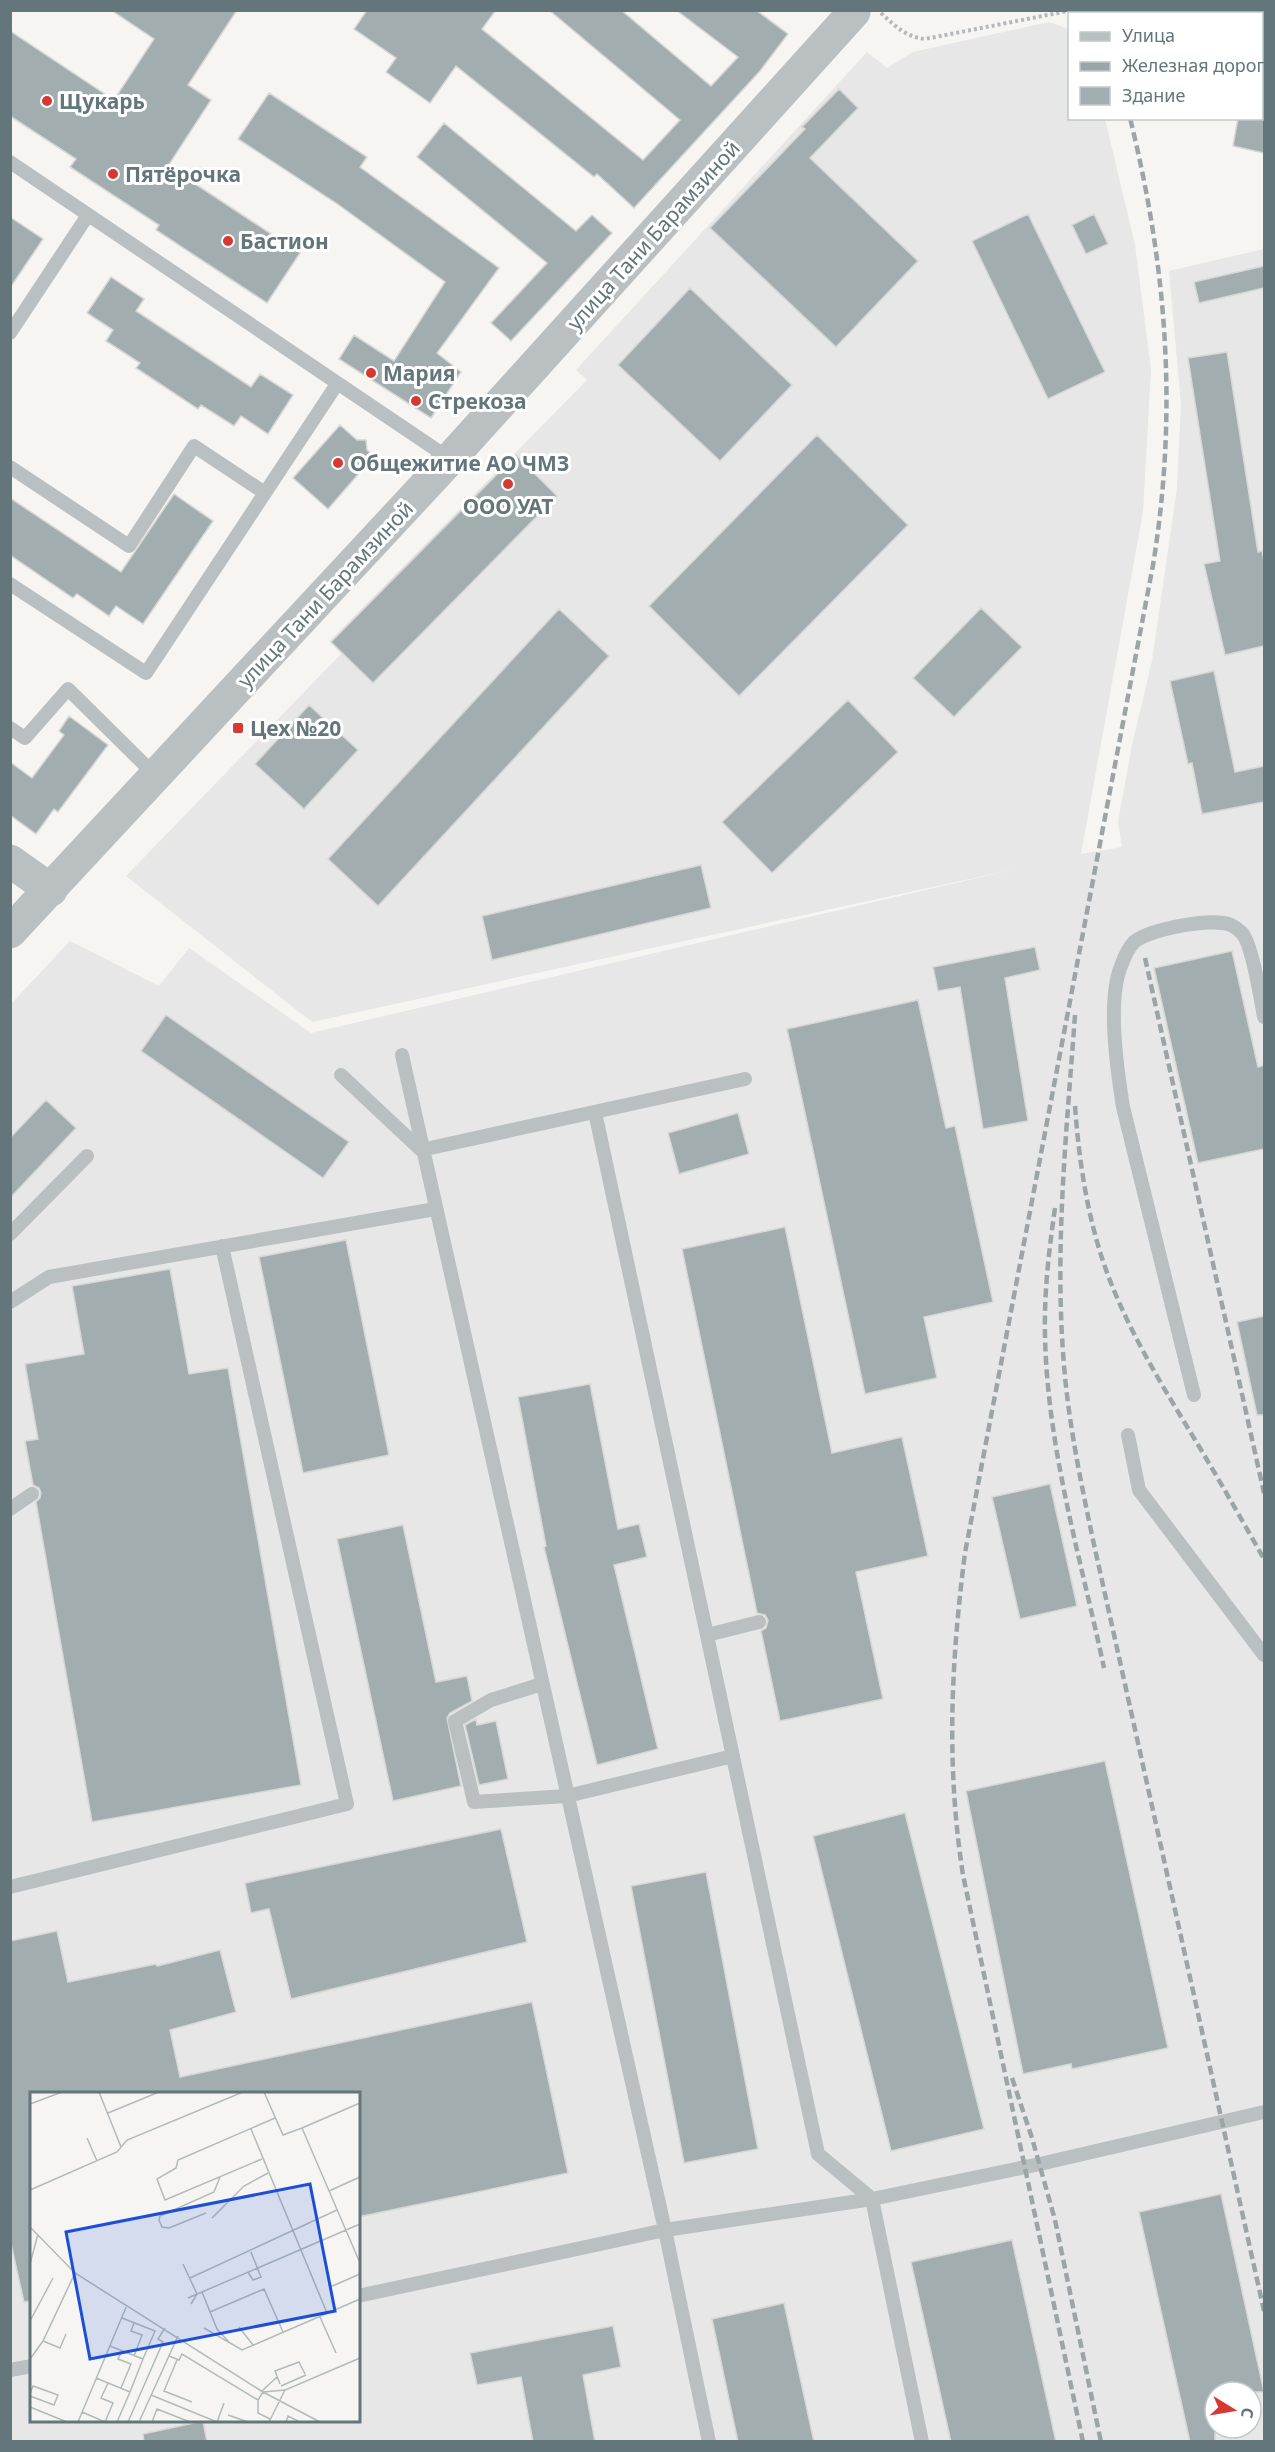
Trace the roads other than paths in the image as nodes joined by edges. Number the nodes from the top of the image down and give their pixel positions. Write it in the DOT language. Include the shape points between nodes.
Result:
graph roads {
  1 [pos="862,11"];
  2 [pos="10,162"];
  3 [pos="88,215"];
  4 [pos="16,314"];
  5 [pos="10,333"];
  6 [pos="337,384"];
  7 [pos="450,459"];
  8 [pos="10,467"];
  9 [pos="265,493"];
  10 [pos="10,584"];
  11 [pos="10,728"];
  12 [pos="156,776"];
  13 [pos="10,861"];
  14 [pos="51,890"];
  15 [pos="10,932"];
  16 [pos="1264,1017"];
  17 [pos="402,1055"];
  18 [pos="341,1075"];
  19 [pos="745,1079"];
  20 [pos="595,1112"];
  21 [pos="422,1150"];
  22 [pos="87,1156"];
  23 [pos="435,1209"];
  24 [pos="10,1234"];
  25 [pos="222,1246"];
  26 [pos="10,1302"];
  27 [pos="1194,1395"];
  28 [pos="1128,1435"];
  29 [pos="32,1494"];
  30 [pos="10,1509"];
  31 [pos="759,1622"];
  32 [pos="707,1635"];
  33 [pos="1264,1655"];
  34 [pos="542,1684"];
  35 [pos="733,1756"];
  36 [pos="567,1796"];
  37 [pos="10,1887"];
  38 [pos="1264,2112"];
  39 [pos="872,2199"];
  40 [pos="665,2230"];
  41 [pos="360,2296"];
  42 [pos="30,2366"];
  43 [pos="10,2370"];
  44 [pos="709,2442"];
  45 [pos="922,2442"];
  1 -- 7 [label="street, улица Тани Барамзиной"];
  2 -- 3 [label="lane"];
  3 -- 4 [label="lane"];
  3 -- 6 [label="lane"];
  4 -- 5 [label="lane"];
  6 -- 7 [label="lane"];
  6 -- 9 [label="lane"];
  7 -- 12 [label="street, улица Тани Барамзиной"];
  8 -- 9 [label="lane" via="129,546 194,446"];
  9 -- 10 [label="lane" via="146,673"];
  11 -- 12 [label="lane" via="25,738 68,689"];
  12 -- 14 [label="street, улица Тани Барамзиной"];
  13 -- 14 [label="street"];
  14 -- 15 [label="street, улица Тани Барамзиной"];
  16 -- 27 [label="lane" via="1246,939 1231,925 1208,922 1157,931 1135,942 1120,968 1115,1008 1123,1107"];
  17 -- 21 [label="lane"];
  18 -- 21 [label="lane"];
  19 -- 20 [label="lane"];
  20 -- 21 [label="lane"];
  20 -- 32 [label="lane"];
  21 -- 23 [label="lane"];
  22 -- 24 [label="lane"];
  23 -- 25 [label="lane"];
  23 -- 34 [label="lane"];
  25 -- 26 [label="lane" via="49,1277"];
  25 -- 37 [label="lane" via="347,1804"];
  28 -- 33 [label="lane" via="1139,1490"];
  29 -- 30 [label="lane"];
  31 -- 32 [label="lane"];
  32 -- 35 [label="lane"];
  34 -- 36 [label="lane"];
  34 -- 36 [label="lane" via="491,1700 456,1721 463,1756 474,1802"];
  35 -- 36 [label="lane"];
  35 -- 39 [label="lane" via="818,2154"];
  36 -- 40 [label="lane"];
  38 -- 39 [label="lane"];
  39 -- 40 [label="lane"];
  39 -- 45 [label="lane"];
  40 -- 41 [label="lane"];
  40 -- 44 [label="lane"];
  42 -- 43 [label="lane"];
}
